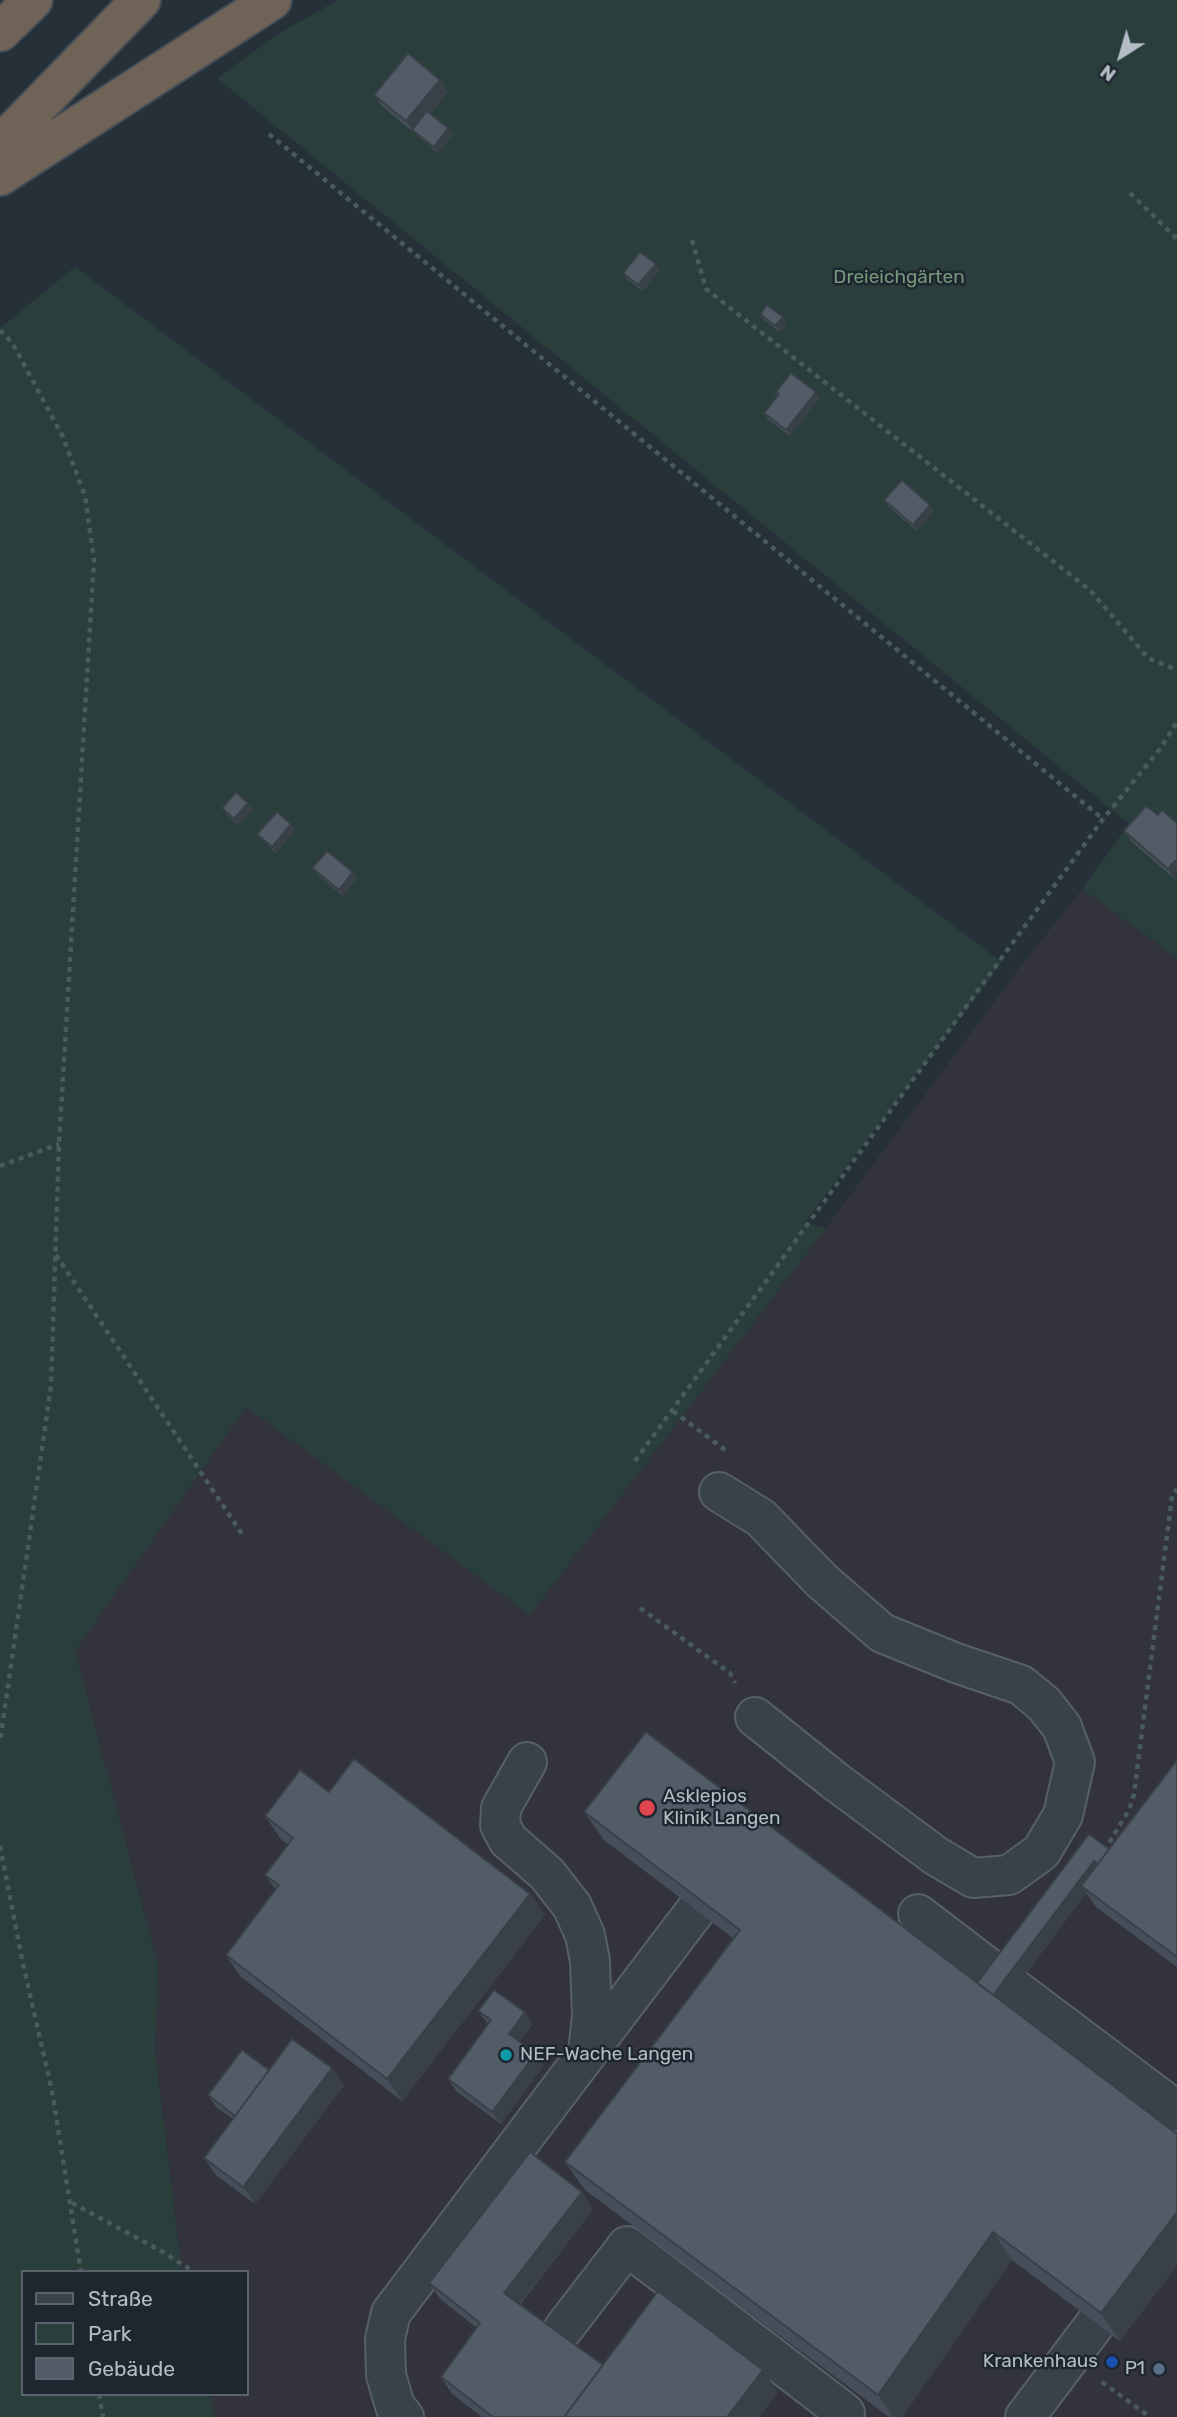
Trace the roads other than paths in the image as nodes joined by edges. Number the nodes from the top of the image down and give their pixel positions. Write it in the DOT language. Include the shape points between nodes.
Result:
graph roads {
  1 [pos="33,0"];
  2 [pos="141,0"];
  3 [pos="272,0"];
  4 [pos="0,32"];
  5 [pos="0,145"];
  6 [pos="0,176"];
  7 [pos="719,1492"];
  8 [pos="755,1717"];
  9 [pos="527,1762"];
  10 [pos="696,1910"];
  11 [pos="918,1914"];
  12 [pos="588,2052"];
  13 [pos="1177,2111"];
  14 [pos="1111,2253"];
  15 [pos="564,2328"];
  16 [pos="404,2417"];
  17 [pos="842,2417"];
  18 [pos="1025,2417"];
  1 -- 4 [label="highway"];
  2 -- 5 [label="highway"];
  3 -- 6 [label="highway"];
  7 -- 8 [label="street" via="761,1518 822,1581 882,1633 1021,1685 1044,1704 1062,1727 1075,1762 1063,1815 1041,1852 1009,1875 973,1878 835,1782"];
  9 -- 12 [label="street" via="501,1808 500,1825 508,1840 547,1874 572,1906 585,1935 592,2016"];
  10 -- 12 [label="street"];
  11 -- 13 [label="street"];
  12 -- 16 [label="street" via="391,2313 385,2339 386,2375 394,2406"];
  14 -- 18 [label="street" via="1122,2281 1105,2311"];
  15 -- 17 [label="street" via="627,2246 845,2413"];
}
